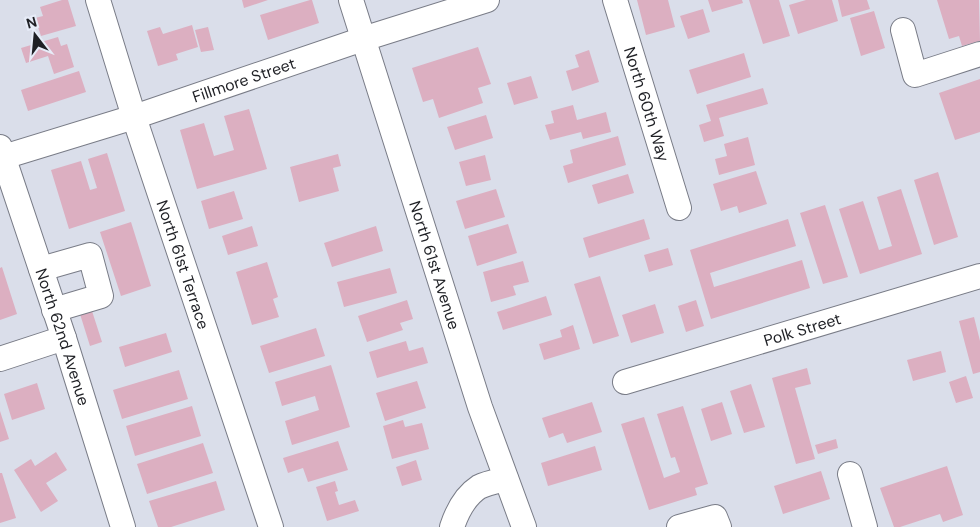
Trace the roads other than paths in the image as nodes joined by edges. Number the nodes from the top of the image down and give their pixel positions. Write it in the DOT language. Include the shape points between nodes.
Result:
graph roads {
  1 [pos="98,0"];
  2 [pos="351,0"];
  3 [pos="487,0"];
  4 [pos="615,0"];
  5 [pos="903,30"];
  6 [pos="363,39"];
  7 [pos="980,54"];
  8 [pos="134,117"];
  9 [pos="1,154"];
  10 [pos="679,208"];
  11 [pos="41,269"];
  12 [pos="980,276"];
  13 [pos="54,310"];
  14 [pos="64,338"];
  15 [pos="0,359"];
  16 [pos="625,382"];
  17 [pos="850,474"];
  18 [pos="506,478"];
  19 [pos="122,527"];
  20 [pos="271,527"];
  21 [pos="452,527"];
  22 [pos="524,527"];
  23 [pos="679,527"];
  24 [pos="719,527"];
  25 [pos="865,527"];
  1 -- 8 [label="street, North 61st Terrace"];
  2 -- 6 [label="street, North 61st Avenue"];
  3 -- 6 [label="street, Fillmore Street"];
  4 -- 10 [label="street, North 60th Way"];
  5 -- 7 [label="street" via="916,74"];
  6 -- 8 [label="street, Fillmore Street"];
  6 -- 18 [label="street, North 61st Avenue" via="477,398"];
  8 -- 9 [label="street, Fillmore Street"];
  8 -- 20 [label="street, North 61st Terrace"];
  9 -- 11 [label="street, North 62nd Avenue"];
  11 -- 13 [label="street, North 62nd Avenue"];
  11 -- 13 [label="street" via="90,255 101,296"];
  12 -- 16 [label="street, Polk Street"];
  13 -- 14 [label="street, North 62nd Avenue"];
  14 -- 15 [label="street"];
  14 -- 19 [label="street, North 62nd Avenue"];
  17 -- 25 [label="street"];
  18 -- 21 [label="street" via="480,487 469,495"];
  18 -- 22 [label="street, North 61st Avenue"];
  23 -- 24 [label="street" via="715,517"];
}
